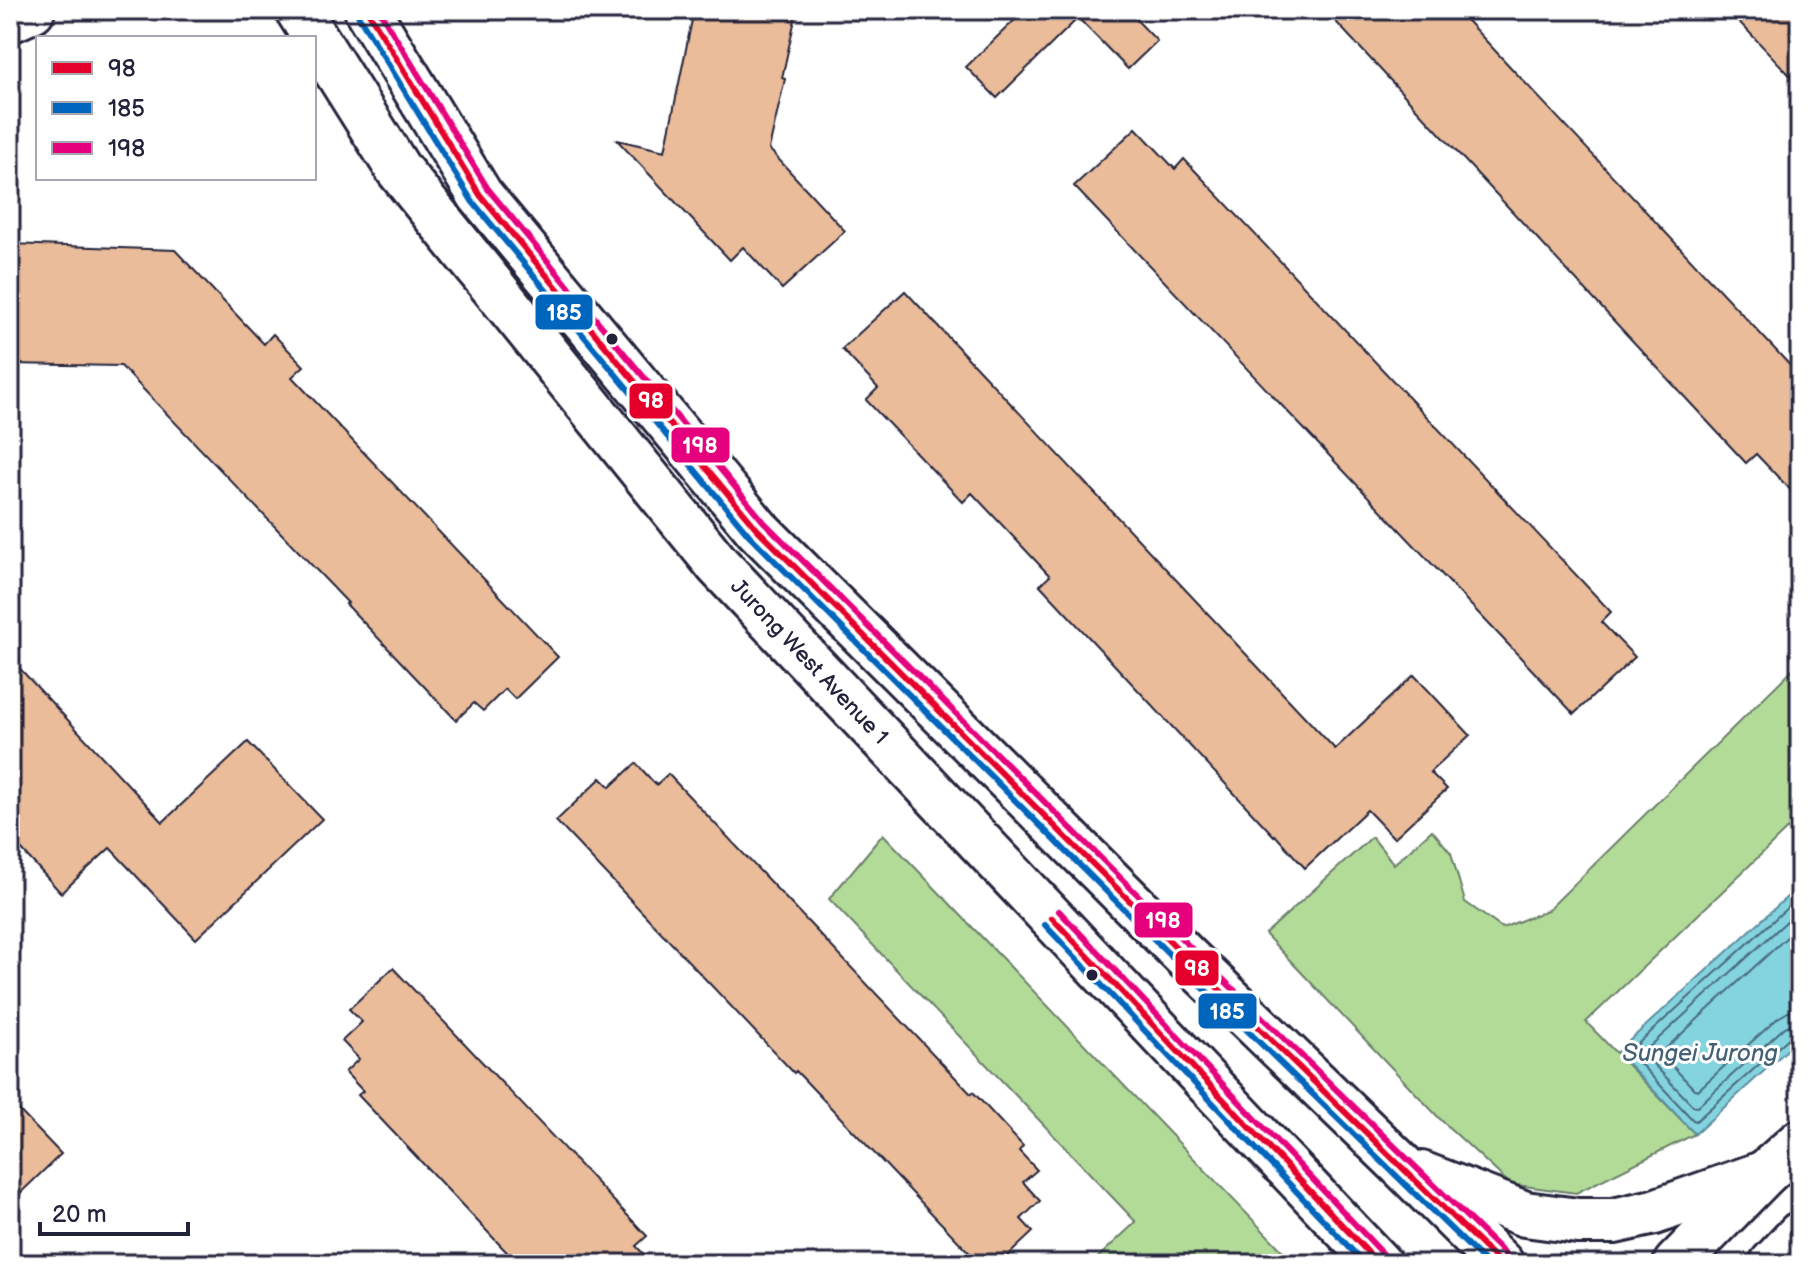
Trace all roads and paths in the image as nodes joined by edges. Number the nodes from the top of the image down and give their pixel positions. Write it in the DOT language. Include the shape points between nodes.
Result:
graph roads {
  1 [pos="32,10"];
  2 [pos="298,10"];
  3 [pos="367,10"];
  4 [pos="10,20"];
  5 [pos="314,36"];
  6 [pos="316,39"];
  7 [pos="1800,1142"];
  8 [pos="1404,1167"];
  9 [pos="1765,1173"];
  10 [pos="1800,1236"];
  11 [pos="1379,1264"];
  12 [pos="1501,1264"];
  13 [pos="1676,1264"];
  14 [pos="1772,1264"];
  15 [pos="1789,1264"];
  1 -- 4 [label="street"];
  2 -- 5 [label="street, Jurong West Avenue 1"];
  3 -- 8 [label="street" via="480,195 757,529"];
  6 -- 11 [label="street, Jurong West Avenue 1" via="398,169 718,565"];
  7 -- 9 [label="street"];
  8 -- 9 [label="street" via="1525,1214 1578,1221 1614,1221 1654,1212"];
  8 -- 12 [label="street"];
  9 -- 13 [label="street"];
  10 -- 14 [label="street"];
  10 -- 15 [label="street"];
}
